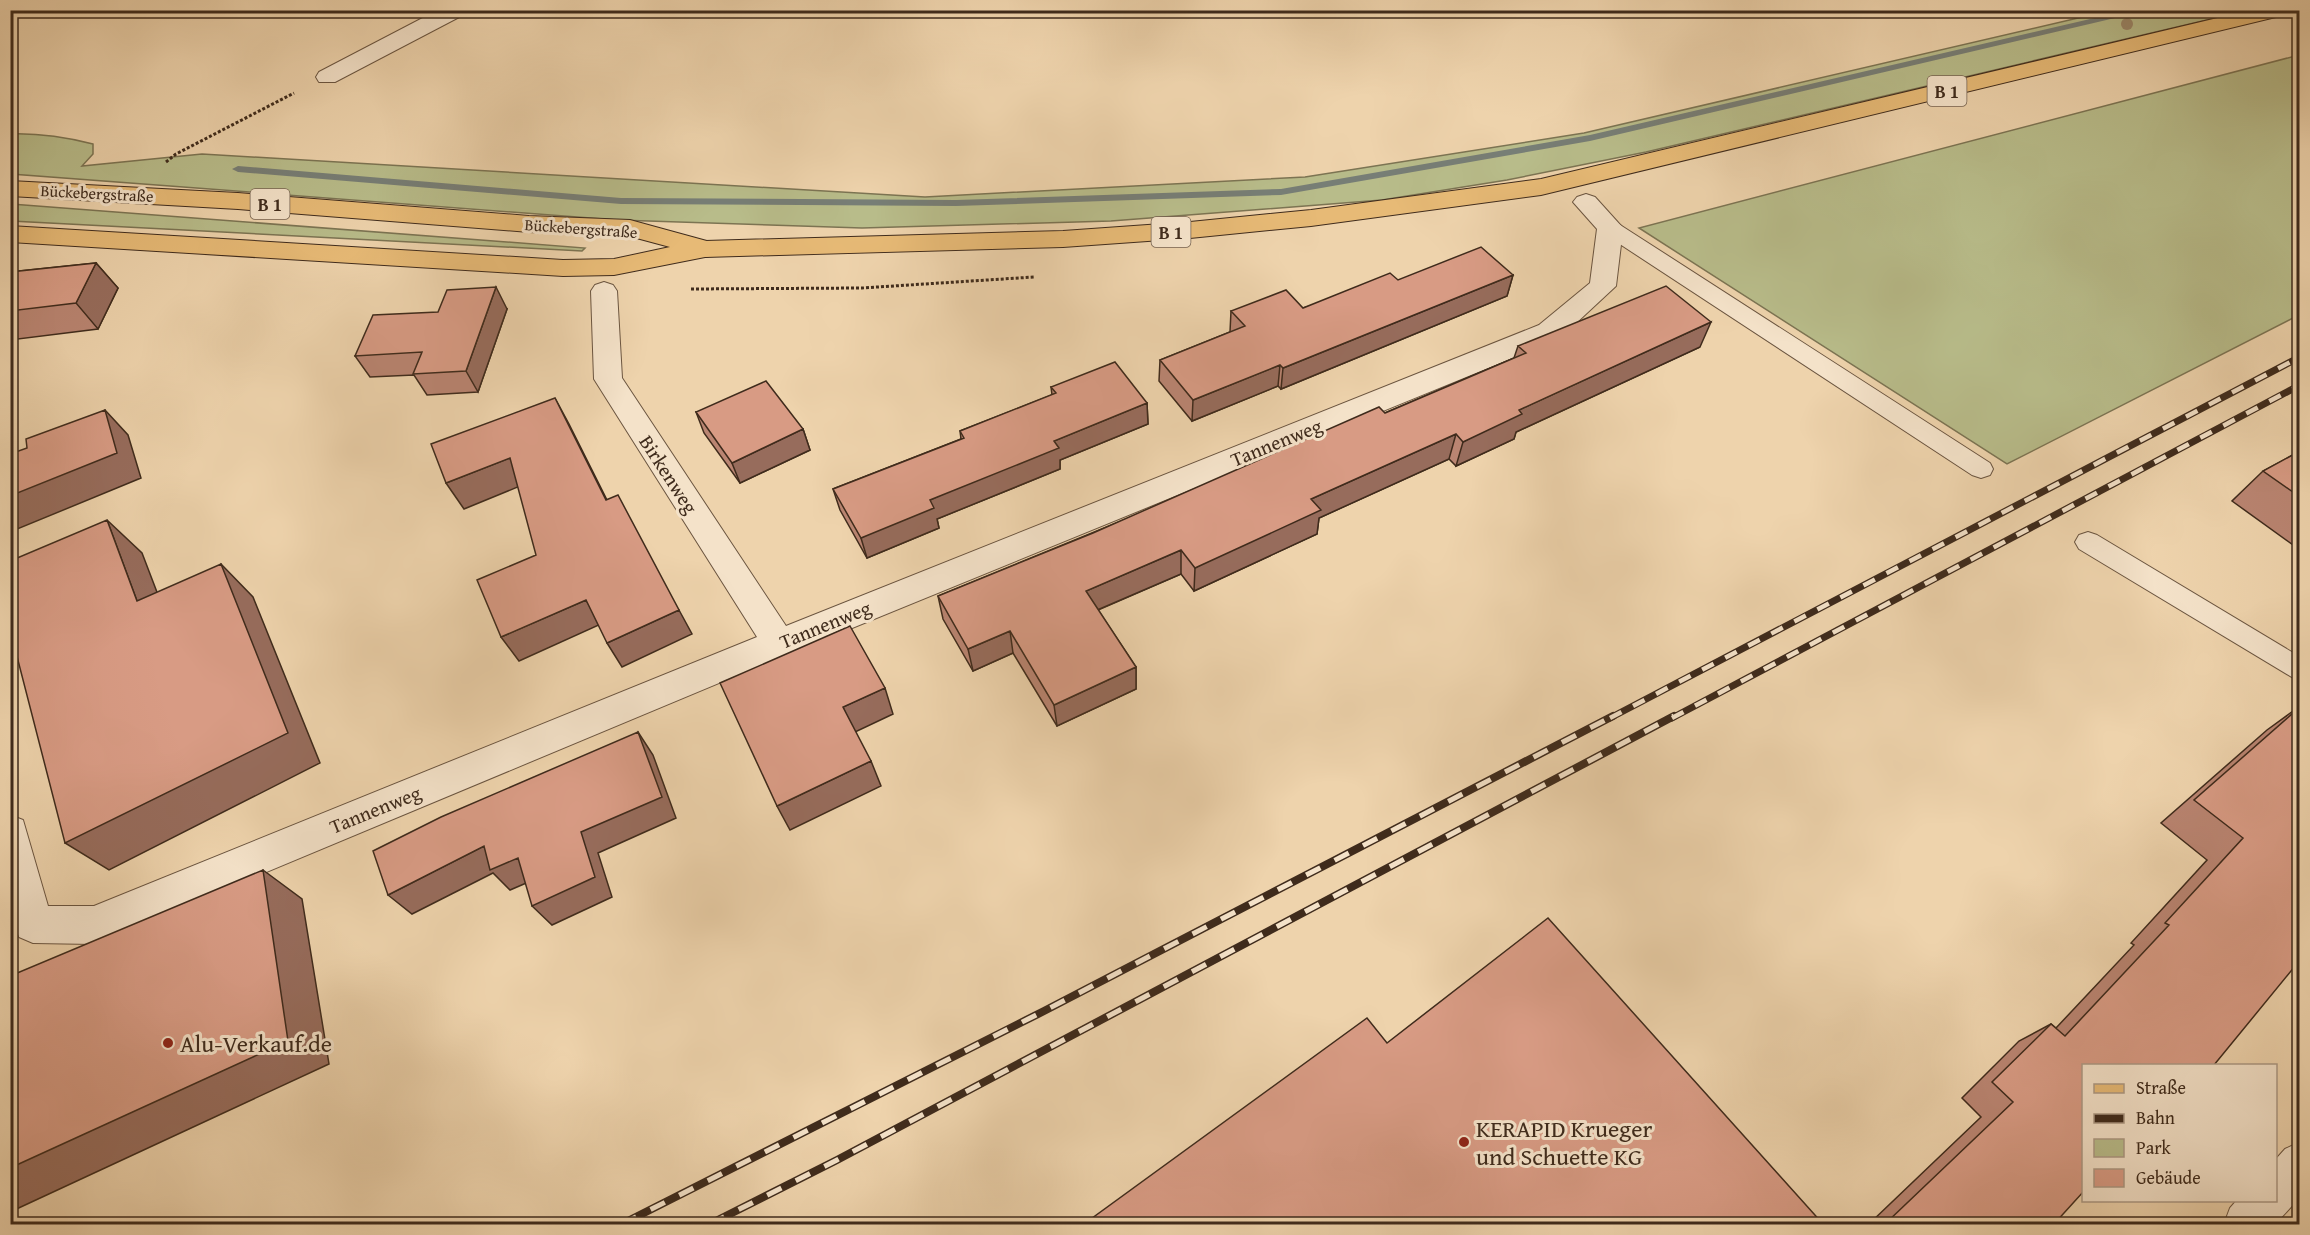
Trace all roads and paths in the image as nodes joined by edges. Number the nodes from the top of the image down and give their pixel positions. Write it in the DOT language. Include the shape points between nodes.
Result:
graph roads {
  1 [pos="455,10"];
  2 [pos="2280,10"];
  3 [pos="327,76"];
  4 [pos="176,154"];
  5 [pos="10,188"];
  6 [pos="1586,202"];
  7 [pos="1610,228"];
  8 [pos="10,234"];
  9 [pos="705,249"];
  10 [pos="604,291"];
  11 [pos="1981,468"];
  12 [pos="2088,542"];
  13 [pos="779,643"];
  14 [pos="2300,671"];
  15 [pos="10,832"];
  16 [pos="2300,1164"];
  17 [pos="2277,1190"];
  18 [pos="2265,1202"];
  19 [pos="2246,1224"];
  1 -- 3 [label="street"];
  2 -- 9 [label="main road, B 1" via="1541,187 1190,230 1063,239"];
  3 -- 4 [label="path"];
  5 -- 9 [label="main road, Bückebergstraße / B 1" via="630,228"];
  6 -- 7 [label="street"];
  7 -- 11 [label="lane"];
  7 -- 13 [label="street, Tannenweg" via="1603,286 1549,332"];
  8 -- 9 [label="main road, Bückebergstraße / B 1" via="563,268 614,267"];
  10 -- 13 [label="street, Birkenweg" via="608,379"];
  12 -- 14 [label="lane"];
  13 -- 15 [label="street, Tannenweg" via="94,925 33,924"];
  16 -- 17 [label="street"];
  18 -- 19 [label="street"];
}
